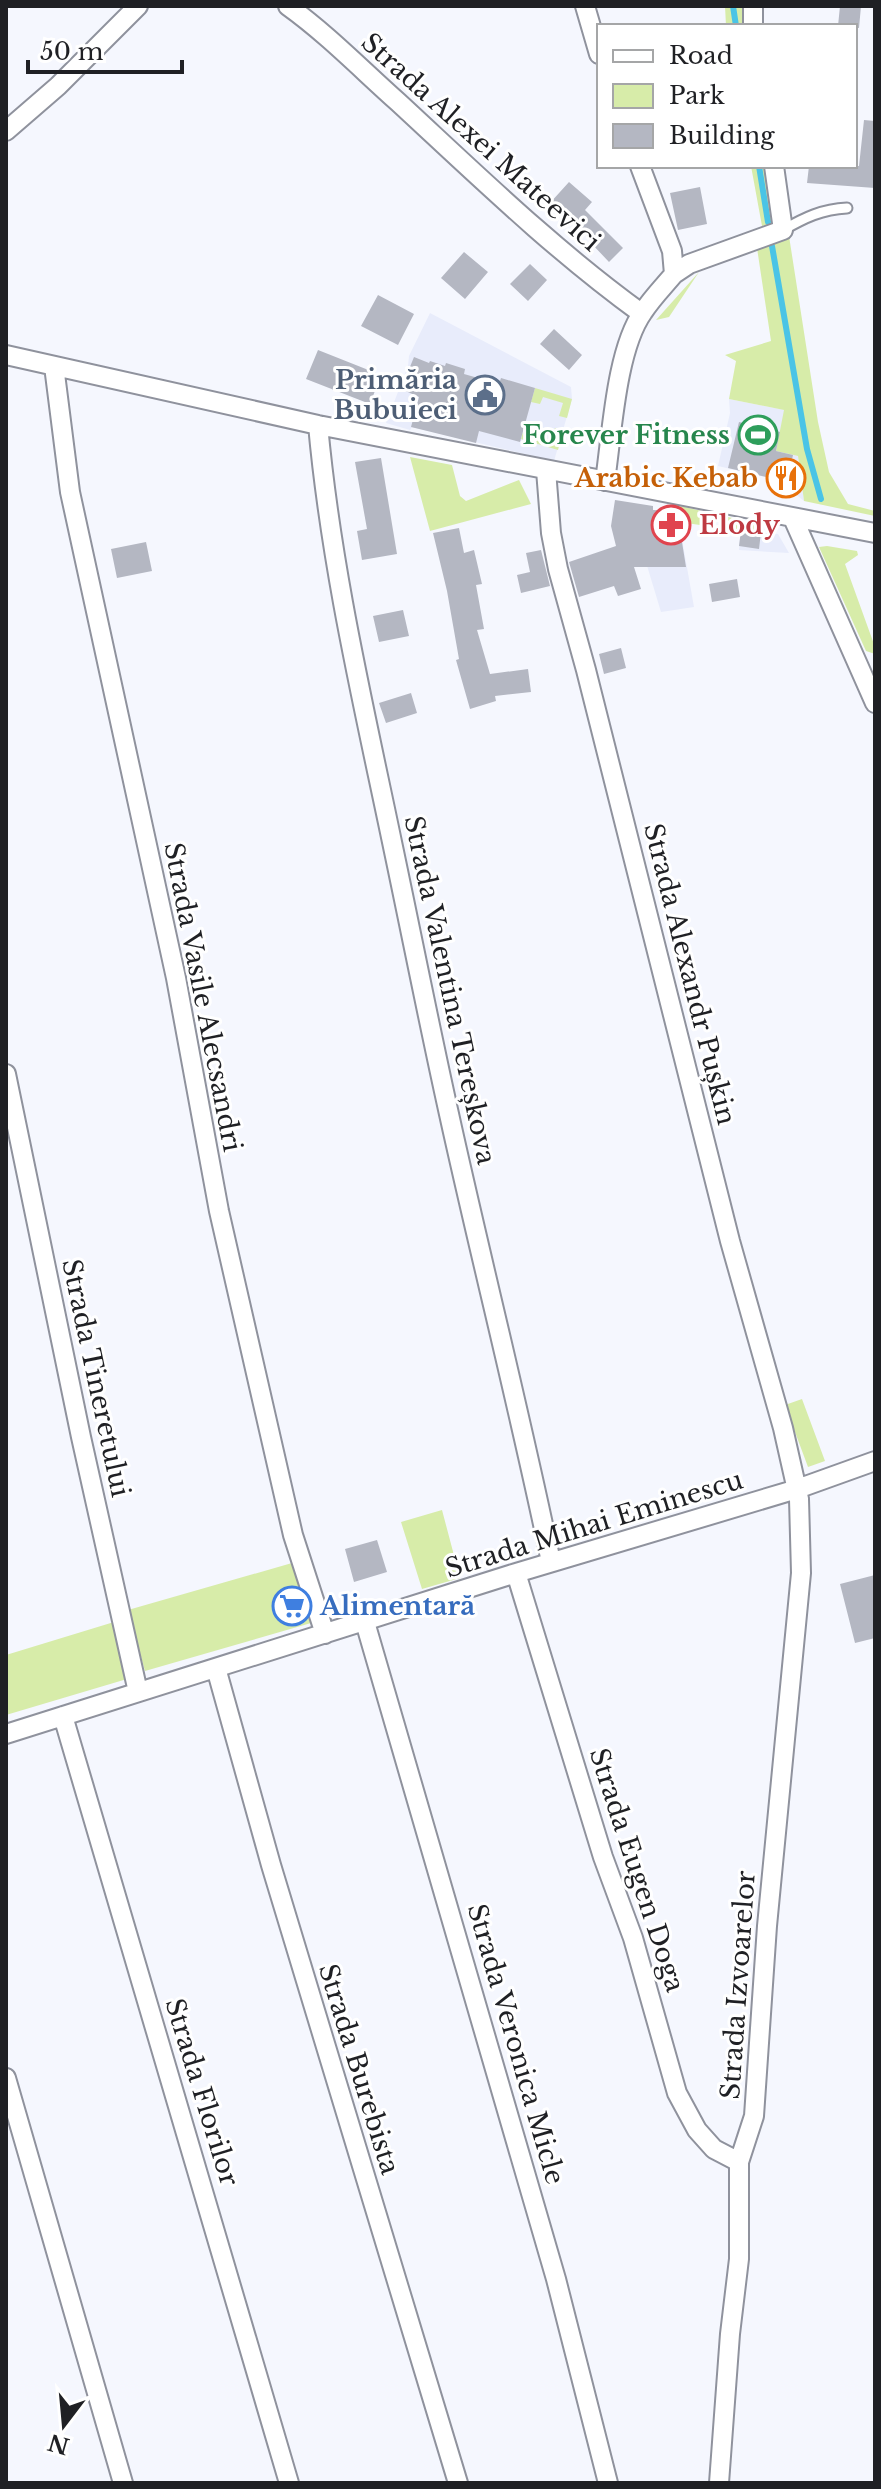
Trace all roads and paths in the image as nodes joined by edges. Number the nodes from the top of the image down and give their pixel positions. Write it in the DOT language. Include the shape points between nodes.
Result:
graph roads {
  1 [pos="138,6"];
  2 [pos="288,6"];
  3 [pos="585,6"];
  4 [pos="597,47"];
  5 [pos="6,131"];
  6 [pos="641,168"];
  7 [pos="774,168"];
  8 [pos="847,208"];
  9 [pos="783,230"];
  10 [pos="674,274"];
  11 [pos="641,313"];
  12 [pos="6,355"];
  13 [pos="54,366"];
  14 [pos="318,425"];
  15 [pos="546,470"];
  16 [pos="605,481"];
  17 [pos="793,518"];
  18 [pos="875,533"];
  19 [pos="875,703"];
  20 [pos="6,1074"];
  21 [pos="875,1461"];
  22 [pos="797,1489"];
  23 [pos="551,1562"];
  24 [pos="516,1573"];
  25 [pos="365,1622"];
  26 [pos="325,1634"];
  27 [pos="216,1668"];
  28 [pos="138,1692"];
  29 [pos="63,1716"];
  30 [pos="6,1734"];
  31 [pos="6,2078"];
  32 [pos="739,2162"];
  33 [pos="123,2483"];
  34 [pos="289,2483"];
  35 [pos="458,2483"];
  36 [pos="608,2483"];
  37 [pos="719,2483"];
  1 -- 5 [label="street"];
  2 -- 11 [label="street, Strada Alexei Mateevici" via="539,232"];
  3 -- 4 [label="street"];
  6 -- 10 [label="street" via="672,251"];
  7 -- 9 [label="street"];
  8 -- 9 [label="lane" via="813,213"];
  9 -- 10 [label="street"];
  10 -- 11 [label="street"];
  11 -- 16 [label="street" via="623,362"];
  12 -- 13 [label="street"];
  13 -- 14 [label="street"];
  13 -- 26 [label="street, Strada Vasile Alecsandri" via="70,492 176,978 219,1211 293,1535"];
  14 -- 15 [label="street"];
  14 -- 23 [label="street, Strada Valentina Tereșkova" via="336,573 354,664"];
  15 -- 16 [label="street"];
  15 -- 22 [label="street, Strada Alexandr Pușkin" via="558,569"];
  16 -- 17 [label="street"];
  17 -- 18 [label="street"];
  17 -- 19 [label="street"];
  20 -- 28 [label="street, Strada Tineretului"];
  21 -- 22 [label="street, Strada Mihai Eminescu"];
  22 -- 23 [label="street, Strada Mihai Eminescu"];
  22 -- 32 [label="street, Strada Izvoarelor" via="801,1573 759,2061 754,2116"];
  23 -- 24 [label="street, Strada Mihai Eminescu"];
  24 -- 25 [label="street, Strada Mihai Eminescu"];
  24 -- 32 [label="street, Strada Eugen Doga" via="677,2093 714,2149"];
  25 -- 26 [label="street, Strada Mihai Eminescu"];
  25 -- 36 [label="street, Strada Veronica Micle" via="556,2279"];
  26 -- 27 [label="street, Strada Mihai Eminescu"];
  27 -- 28 [label="street, Strada Mihai Eminescu"];
  27 -- 35 [label="street, Strada Burebista"];
  28 -- 29 [label="street, Strada Mihai Eminescu"];
  29 -- 30 [label="street, Strada Mihai Eminescu"];
  29 -- 34 [label="street, Strada Florilor"];
  31 -- 33 [label="street"];
  32 -- 37 [label="street, Strada Izvoarelor" via="739,2259"];
}
